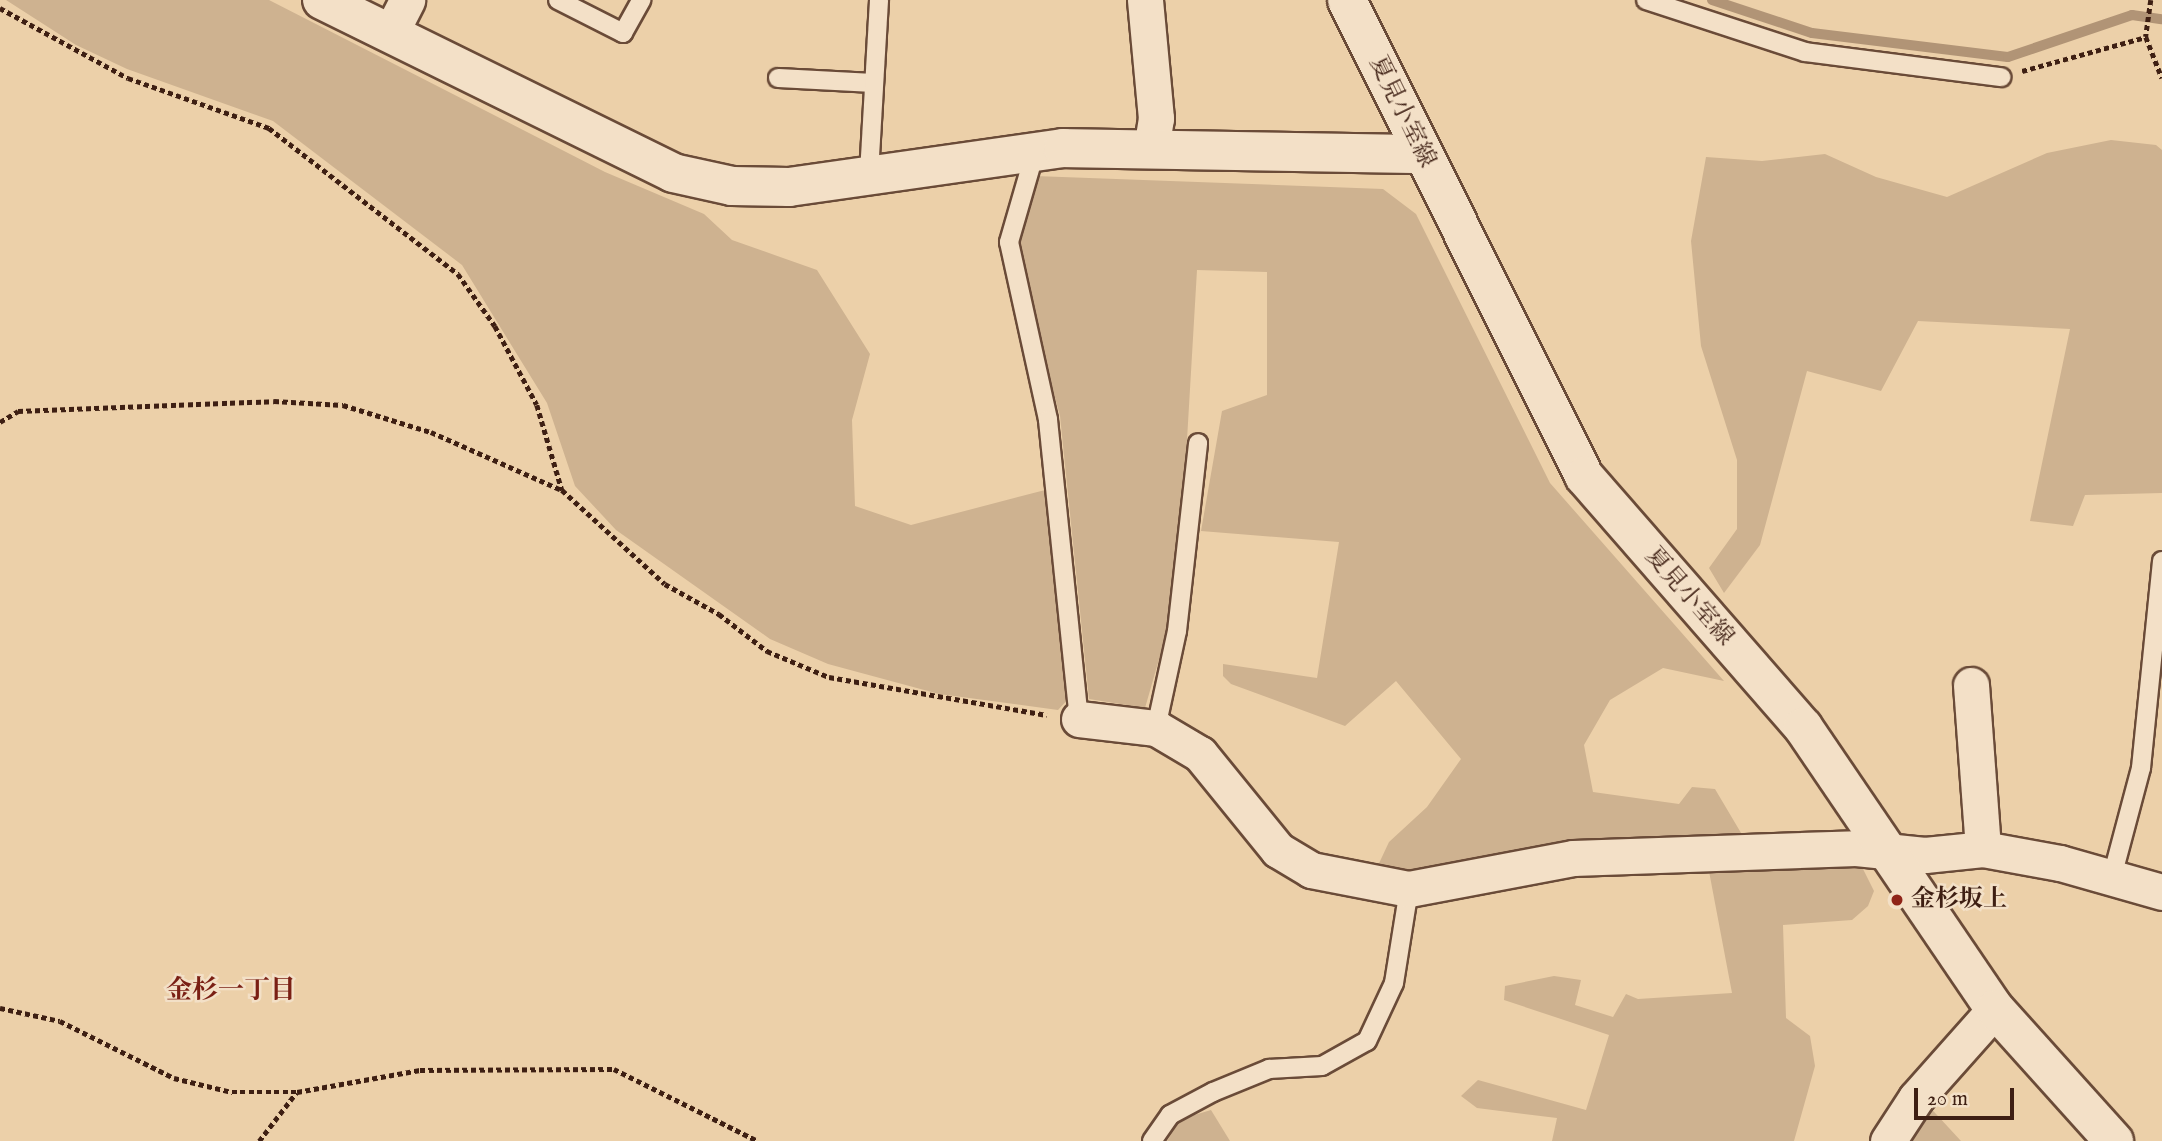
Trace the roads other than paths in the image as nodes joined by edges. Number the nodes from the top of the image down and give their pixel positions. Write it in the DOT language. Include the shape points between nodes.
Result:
graph roads {
  1 [pos="322,0"];
  2 [pos="407,0"];
  3 [pos="558,0"];
  4 [pos="641,0"];
  5 [pos="879,0"];
  6 [pos="1145,0"];
  7 [pos="1347,0"];
  8 [pos="1646,0"];
  9 [pos="390,34"];
  10 [pos="2001,77"];
  11 [pos="778,78"];
  12 [pos="874,83"];
  13 [pos="1151,149"];
  14 [pos="1035,152"];
  15 [pos="1423,154"];
  16 [pos="869,174"];
  17 [pos="1198,443"];
  18 [pos="2162,561"];
  19 [pos="1971,685"];
  20 [pos="1079,719"];
  21 [pos="1156,728"];
  22 [pos="1983,849"];
  23 [pos="1892,851"];
  24 [pos="2112,877"];
  25 [pos="1409,889"];
  26 [pos="2162,892"];
  27 [pos="1995,1009"];
  28 [pos="1152,1141"];
  29 [pos="1888,1141"];
  30 [pos="2114,1141"];
  1 -- 9 [label="main road"];
  2 -- 9 [label="street"];
  3 -- 4 [label="lane" via="623,33"];
  5 -- 12 [label="lane"];
  6 -- 13 [label="street" via="1156,118"];
  7 -- 15 [label="main road, 夏見小室線"];
  8 -- 10 [label="lane" via="1805,52"];
  9 -- 16 [label="main road" via="673,173 759,189"];
  11 -- 12 [label="lane"];
  12 -- 16 [label="lane"];
  13 -- 14 [label="main road"];
  13 -- 15 [label="main road"];
  14 -- 16 [label="main road"];
  14 -- 20 [label="lane" via="1009,242 1048,420"];
  15 -- 23 [label="main road, 夏見小室線" via="1584,476 1803,727"];
  17 -- 21 [label="lane" via="1177,631"];
  18 -- 24 [label="lane" via="2141,768"];
  19 -- 22 [label="street"];
  20 -- 21 [label="street"];
  21 -- 25 [label="street" via="1200,754 1278,850 1311,870"];
  22 -- 23 [label="street"];
  22 -- 24 [label="street"];
  23 -- 25 [label="street" via="1573,858"];
  23 -- 27 [label="main road, 夏見小室線"];
  24 -- 26 [label="street"];
  25 -- 28 [label="lane" via="1394,983 1367,1041 1322,1066 1269,1069 1213,1092 1170,1115"];
  27 -- 29 [label="street" via="1916,1098"];
  27 -- 30 [label="main road, 夏見小室線"];
}
